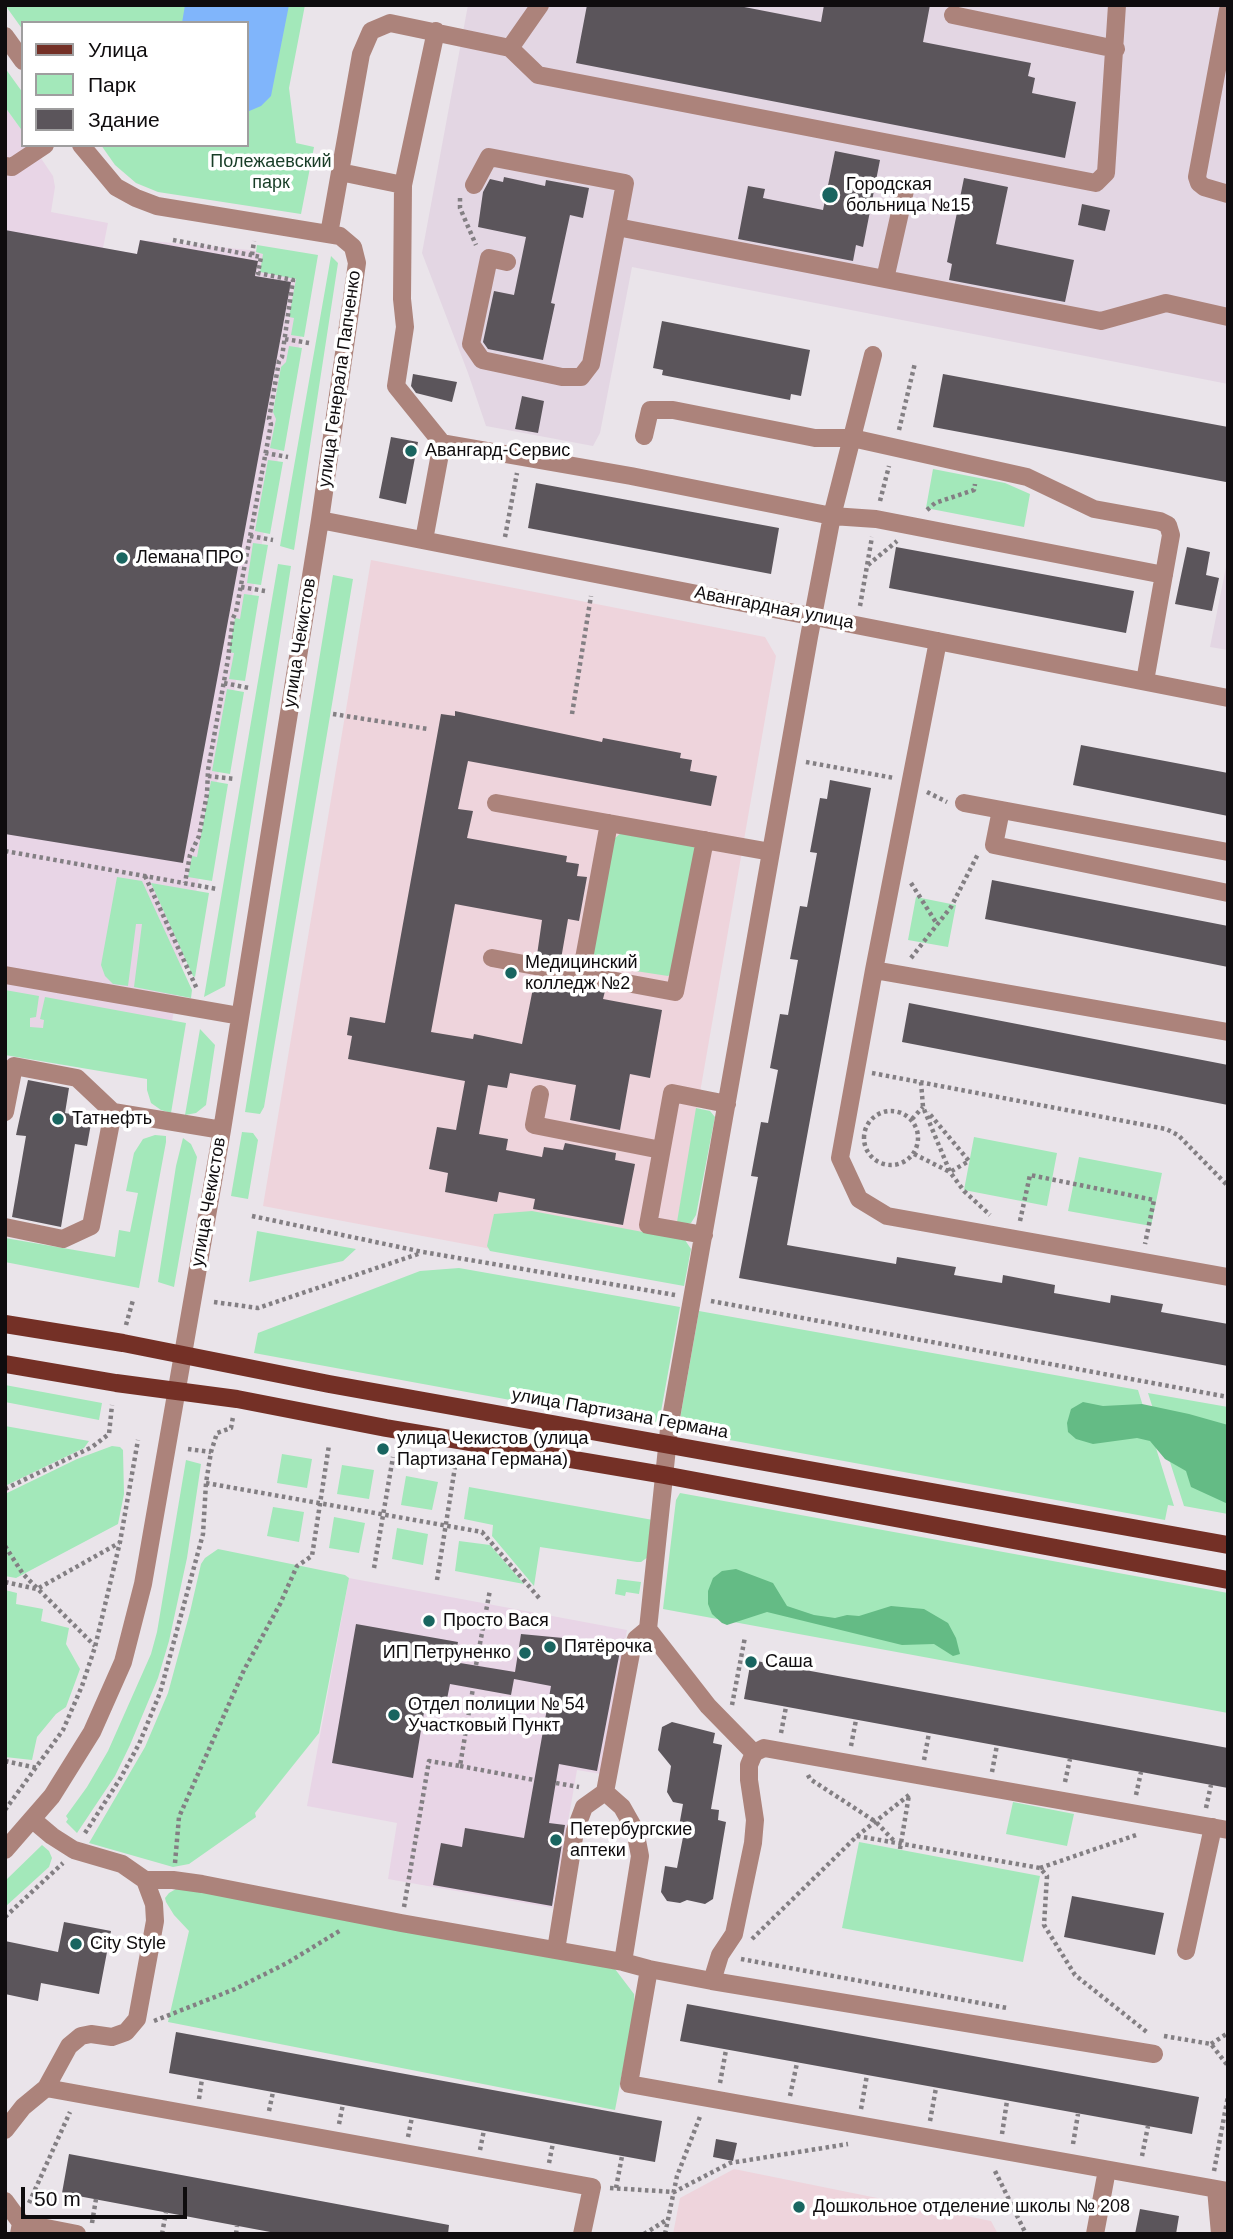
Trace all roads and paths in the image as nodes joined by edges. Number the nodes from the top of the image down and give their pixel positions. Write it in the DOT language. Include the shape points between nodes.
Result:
graph roads {
  1 [pos="540,5"];
  2 [pos="1117,5"];
  3 [pos="1228,10"];
  4 [pos="953,15"];
  5 [pos="436,31"];
  6 [pos="5,36"];
  7 [pos="510,48"];
  8 [pos="1116,49"];
  9 [pos="21,58"];
  10 [pos="1228,59"];
  11 [pos="1216,82"];
  12 [pos="43,147"];
  13 [pos="83,147"];
  14 [pos="5,166"];
  15 [pos="340,172"];
  16 [pos="403,185"];
  17 [pos="906,186"];
  18 [pos="467,190"];
  19 [pos="1228,194"];
  20 [pos="617,227"];
  21 [pos="329,234"];
  22 [pos="173,240"];
  23 [pos="254,244"];
  24 [pos="251,255"];
  25 [pos="489,258"];
  26 [pos="507,262"];
  27 [pos="885,279"];
  28 [pos="1228,317"];
  29 [pos="285,339"];
  30 [pos="309,343"];
  31 [pos="873,355"];
  32 [pos="644,436"];
  33 [pos="852,438"];
  34 [pos="442,443"];
  35 [pos="265,453"];
  36 [pos="520,456"];
  37 [pos="288,457"];
  38 [pos="976,480"];
  39 [pos="926,512"];
  40 [pos="832,516"];
  41 [pos="320,520"];
  42 [pos="875,524"];
  43 [pos="905,534"];
  44 [pos="250,536"];
  45 [pos="273,540"];
  46 [pos="424,540"];
  47 [pos="502,555"];
  48 [pos="867,565"];
  49 [pos="1164,575"];
  50 [pos="241,587"];
  51 [pos="265,591"];
  52 [pos="592,596"];
  53 [pos="860,606"];
  54 [pos="814,615"];
  55 [pos="938,641"];
  56 [pos="1145,681"];
  57 [pos="224,684"];
  58 [pos="250,688"];
  59 [pos="1228,698"];
  60 [pos="333,714"];
  61 [pos="572,715"];
  62 [pos="428,729"];
  63 [pos="788,758"];
  64 [pos="208,776"];
  65 [pos="235,779"];
  66 [pos="910,781"];
  67 [pos="496,803"];
  68 [pos="964,803"];
  69 [pos="1001,810"];
  70 [pos="609,824"];
  71 [pos="705,840"];
  72 [pos="982,846"];
  73 [pos="5,851"];
  74 [pos="771,852"];
  75 [pos="1228,852"];
  76 [pos="145,876"];
  77 [pos="185,883"];
  78 [pos="217,889"];
  79 [pos="1228,893"];
  80 [pos="921,899"];
  81 [pos="937,924"];
  82 [pos="923,942"];
  83 [pos="492,958"];
  84 [pos="874,970"];
  85 [pos="5,975"];
  86 [pos="581,975"];
  87 [pos="193,984"];
  88 [pos="240,1016"];
  89 [pos="1228,1032"];
  90 [pos="856,1069"];
  91 [pos="921,1082"];
  92 [pos="540,1094"];
  93 [pos="727,1104"];
  94 [pos="923,1107"];
  95 [pos="5,1112"];
  96 [pos="113,1112"];
  97 [pos="912,1119"];
  98 [pos="222,1130"];
  99 [pos="661,1150"];
  100 [pos="914,1154"];
  101 [pos="950,1172"];
  102 [pos="1228,1186"];
  103 [pos="1024,1203"];
  104 [pos="252,1216"];
  105 [pos="1149,1226"];
  106 [pos="5,1227"];
  107 [pos="704,1235"];
  108 [pos="1016,1239"];
  109 [pos="423,1252"];
  110 [pos="1228,1277"];
  111 [pos="693,1298"];
  112 [pos="133,1300"];
  113 [pos="214,1302"];
  114 [pos="5,1324"];
  115 [pos="126,1325"];
  116 [pos="184,1354"];
  117 [pos="5,1364"];
  118 [pos="177,1391"];
  119 [pos="1228,1397"];
  120 [pos="112,1405"];
  121 [pos="234,1413"];
  122 [pos="138,1440"];
  123 [pos="667,1444"];
  124 [pos="329,1445"];
  125 [pos="188,1449"];
  126 [pos="211,1452"];
  127 [pos="393,1457"];
  128 [pos="455,1467"];
  129 [pos="664,1475"];
  130 [pos="206,1483"];
  131 [pos="5,1489"];
  132 [pos="320,1503"];
  133 [pos="383,1514"];
  134 [pos="446,1525"];
  135 [pos="120,1542"];
  136 [pos="1228,1545"];
  137 [pos="5,1546"];
  138 [pos="374,1568"];
  139 [pos="437,1580"];
  140 [pos="1228,1580"];
  141 [pos="5,1582"];
  142 [pos="37,1589"];
  143 [pos="489,1590"];
  144 [pos="540,1599"];
  145 [pos="648,1629"];
  146 [pos="745,1637"];
  147 [pos="95,1647"];
  148 [pos="477,1665"];
  149 [pos="473,1688"];
  150 [pos="786,1707"];
  151 [pos="856,1720"];
  152 [pos="728,1727"];
  153 [pos="929,1733"];
  154 [pos="778,1749"];
  155 [pos="798,1752"];
  156 [pos="754,1753"];
  157 [pos="5,1760"];
  158 [pos="849,1761"];
  159 [pos="460,1766"];
  160 [pos="37,1768"];
  161 [pos="917,1774"];
  162 [pos="534,1780"];
  163 [pos="605,1792"];
  164 [pos="909,1795"];
  165 [pos="5,1810"];
  166 [pos="33,1820"];
  167 [pos="876,1822"];
  168 [pos="1220,1829"];
  169 [pos="1139,1834"];
  170 [pos="857,1836"];
  171 [pos="898,1842"];
  172 [pos="900,1849"];
  173 [pos="5,1850"];
  174 [pos="74,1850"];
  175 [pos="1040,1868"];
  176 [pos="173,1876"];
  177 [pos="145,1880"];
  178 [pos="361,1915"];
  179 [pos="5,1917"];
  180 [pos="401,1923"];
  181 [pos="556,1950"];
  182 [pos="1186,1951"];
  183 [pos="734,1957"];
  184 [pos="623,1962"];
  185 [pos="649,1969"];
  186 [pos="712,1981"];
  187 [pos="126,2032"];
  188 [pos="1228,2033"];
  189 [pos="1149,2034"];
  190 [pos="1211,2044"];
  191 [pos="726,2050"];
  192 [pos="1154,2054"];
  193 [pos="797,2063"];
  194 [pos="867,2076"];
  195 [pos="46,2088"];
  196 [pos="936,2088"];
  197 [pos="78,2094"];
  198 [pos="1228,2096"];
  199 [pos="716,2100"];
  200 [pos="1007,2101"];
  201 [pos="787,2113"];
  202 [pos="1078,2113"];
  203 [pos="698,2121"];
  204 [pos="1148,2126"];
  205 [pos="5,2130"];
  206 [pos="855,2134"];
  207 [pos="927,2137"];
  208 [pos="999,2150"];
  209 [pos="622,2155"];
  210 [pos="1069,2163"];
  211 [pos="1107,2170"];
  212 [pos="995,2171"];
  213 [pos="1139,2175"];
  214 [pos="1222,2190"];
  215 [pos="674,2192"];
  216 [pos="96,2199"];
  217 [pos="5,2201"];
  218 [pos="166,2213"];
  219 [pos="668,2218"];
  220 [pos="237,2226"];
  221 [pos="20,2228"];
  222 [pos="77,2234"];
  223 [pos="90,2234"];
  224 [pos="162,2234"];
  225 [pos="236,2234"];
  226 [pos="582,2234"];
  227 [pos="644,2234"];
  228 [pos="666,2234"];
  229 [pos="1026,2234"];
  230 [pos="1095,2234"];
  231 [pos="1220,2234"];
  1 -- 7 [label="street"];
  2 -- 8 [label="street"];
  3 -- 11 [label="street"];
  4 -- 8 [label="street"];
  5 -- 7 [label="street"];
  5 -- 15 [label="street" via="390,23 371,31 361,54"];
  5 -- 16 [label="street"];
  6 -- 9 [label="street"];
  7 -- 8 [label="street" via="538,75 1096,183 1106,173"];
  10 -- 11 [label="street"];
  11 -- 19 [label="street" via="1197,177 1204,187"];
  12 -- 14 [label="street" via="12,167"];
  13 -- 21 [label="street, улица Генерала Папченко" via="116,187 157,206"];
  15 -- 16 [label="street"];
  15 -- 21 [label="street"];
  16 -- 34 [label="street" via="405,327 396,386"];
  17 -- 27 [label="street"];
  18 -- 20 [label="street" via="489,157 625,183"];
  18 -- 25 [label="path" via="460,208 476,245"];
  20 -- 25 [label="street" via="591,365 581,377 482,360 471,345"];
  20 -- 27 [label="street"];
  21 -- 41 [label="street, улица Генерала Папченко" via="353,247 357,262"];
  22 -- 24 [label="path"];
  23 -- 24 [label="path"];
  24 -- 29 [label="path" via="261,257 258,273 293,280"];
  25 -- 26 [label="street"];
  27 -- 28 [label="street" via="1101,321 1166,303"];
  29 -- 30 [label="path"];
  29 -- 35 [label="path"];
  31 -- 33 [label="street"];
  32 -- 33 [label="street" via="650,410 673,410 815,438"];
  33 -- 40 [label="street"];
  33 -- 49 [label="street" via="1027,477 1094,509 1160,521 1171,535"];
  34 -- 36 [label="street"];
  34 -- 46 [label="street"];
  35 -- 37 [label="path"];
  35 -- 44 [label="path"];
  36 -- 40 [label="street"];
  36 -- 47 [label="path"];
  38 -- 39 [label="path" via="974,490 934,503"];
  40 -- 49 [label="street" via="876,519"];
  40 -- 54 [label="street"];
  41 -- 46 [label="street, Авангардная улица"];
  41 -- 88 [label="street, улица Чекистов"];
  42 -- 48 [label="path"];
  43 -- 48 [label="path"];
  44 -- 45 [label="path"];
  44 -- 50 [label="path"];
  46 -- 47 [label="street, Авангардная улица"];
  47 -- 54 [label="street, Авангардная улица"];
  48 -- 53 [label="path"];
  49 -- 56 [label="street"];
  50 -- 51 [label="path"];
  50 -- 57 [label="path"];
  52 -- 61 [label="path"];
  54 -- 55 [label="street, Авангардная улица"];
  54 -- 63 [label="street"];
  55 -- 56 [label="street, Авангардная улица"];
  55 -- 66 [label="street"];
  56 -- 59 [label="street, Авангардная улица"];
  57 -- 58 [label="path"];
  57 -- 64 [label="path"];
  60 -- 62 [label="path"];
  63 -- 66 [label="path"];
  63 -- 74 [label="street"];
  64 -- 65 [label="path"];
  64 -- 77 [label="path" via="199,836"];
  66 -- 68 [label="path" via="956,805"];
  66 -- 84 [label="street"];
  67 -- 70 [label="street"];
  68 -- 69 [label="street"];
  69 -- 75 [label="street"];
  69 -- 79 [label="street" via="993,845"];
  70 -- 71 [label="street"];
  70 -- 86 [label="street"];
  71 -- 74 [label="street"];
  71 -- 86 [label="street" via="676,992"];
  72 -- 81 [label="path" via="951,907"];
  73 -- 76 [label="path"];
  74 -- 93 [label="street"];
  76 -- 77 [label="path"];
  76 -- 87 [label="path"];
  77 -- 78 [label="path"];
  80 -- 81 [label="path"];
  81 -- 82 [label="path"];
  83 -- 86 [label="street"];
  84 -- 89 [label="street"];
  84 -- 90 [label="street"];
  85 -- 88 [label="street"];
  88 -- 98 [label="street, улица Чекистов"];
  90 -- 91 [label="path"];
  90 -- 108 [label="street" via="840,1158 859,1199 887,1216"];
  91 -- 94 [label="path"];
  91 -- 102 [label="path" via="1166,1129 1178,1135"];
  92 -- 99 [label="street" via="534,1125"];
  93 -- 99 [label="street" via="672,1093"];
  93 -- 107 [label="street"];
  94 -- 97 [label="path"];
  94 -- 101 [label="path"];
  94 -- 101 [label="path" via="969,1161"];
  95 -- 96 [label="street" via="14,1066 77,1078"];
  96 -- 98 [label="street"];
  96 -- 106 [label="street" via="91,1226 63,1239"];
  97 -- 100 [label="path" via="919,1143"];
  97 -- 100 [label="path" via="902,1112 878,1114 864,1134 871,1157 881,1164 905,1163"];
  98 -- 116 [label="street, улица Чекистов"];
  99 -- 107 [label="street" via="648,1224"];
  100 -- 101 [label="path"];
  101 -- 108 [label="path"];
  103 -- 105 [label="path" via="1030,1175 1154,1199"];
  104 -- 109 [label="path"];
  107 -- 111 [label="street"];
  108 -- 110 [label="street"];
  109 -- 111 [label="path"];
  109 -- 113 [label="path" via="258,1308"];
  111 -- 119 [label="path"];
  111 -- 123 [label="street"];
  112 -- 115 [label="path"];
  114 -- 116 [label="main road, улица Партизана Германа"];
  116 -- 118 [label="street, улица Чекистов"];
  116 -- 123 [label="main road, улица Партизана Германа"];
  117 -- 118 [label="main road"];
  118 -- 129 [label="main road"];
  118 -- 166 [label="street, улица Чекистов" via="143,1584 123,1662 74,1764"];
  120 -- 131 [label="path" via="109,1434 92,1447"];
  121 -- 126 [label="path" via="231,1428 217,1433"];
  122 -- 135 [label="path"];
  123 -- 129 [label="street"];
  123 -- 136 [label="main road, улица Партизана Германа"];
  124 -- 132 [label="path"];
  125 -- 126 [label="path"];
  126 -- 130 [label="path"];
  127 -- 133 [label="path"];
  128 -- 134 [label="path"];
  129 -- 140 [label="main road"];
  129 -- 145 [label="street"];
  130 -- 132 [label="path"];
  130 -- 174 [label="path" via="204,1534 160,1693 120,1779"];
  132 -- 133 [label="path"];
  132 -- 176 [label="path" via="312,1556 297,1566 244,1670 179,1816"];
  133 -- 134 [label="path"];
  133 -- 138 [label="path"];
  134 -- 139 [label="path"];
  134 -- 144 [label="path" via="482,1532"];
  135 -- 142 [label="path"];
  135 -- 147 [label="path"];
  137 -- 142 [label="path"];
  141 -- 142 [label="path"];
  142 -- 147 [label="path"];
  143 -- 148 [label="path"];
  145 -- 152 [label="street"];
  145 -- 163 [label="street" via="636,1639 631,1653"];
  146 -- 152 [label="path"];
  147 -- 160 [label="path" via="64,1730"];
  149 -- 159 [label="path"];
  150 -- 154 [label="path"];
  151 -- 158 [label="path"];
  152 -- 156 [label="street"];
  153 -- 161 [label="path"];
  154 -- 155 [label="street"];
  154 -- 156 [label="street"];
  155 -- 158 [label="street"];
  155 -- 167 [label="path" via="810,1779"];
  156 -- 186 [label="street" via="749,1765 753,1843 734,1934 720,1955"];
  157 -- 160 [label="path"];
  158 -- 161 [label="street"];
  159 -- 162 [label="path"];
  159 -- 180 [label="path" via="429,1761"];
  160 -- 165 [label="path"];
  161 -- 164 [label="path"];
  161 -- 168 [label="street"];
  163 -- 181 [label="street" via="584,1807 575,1830"];
  163 -- 184 [label="street" via="622,1807 635,1830 640,1856"];
  164 -- 167 [label="path"];
  164 -- 171 [label="path"];
  166 -- 173 [label="street, улица Чекистов"];
  166 -- 174 [label="street"];
  167 -- 170 [label="path"];
  167 -- 171 [label="path"];
  168 -- 182 [label="street"];
  169 -- 175 [label="path"];
  170 -- 171 [label="path"];
  170 -- 183 [label="path"];
  171 -- 172 [label="path"];
  171 -- 175 [label="path"];
  174 -- 177 [label="street" via="122,1864"];
  174 -- 179 [label="path"];
  175 -- 189 [label="path" via="1047,1876 1044,1925 1075,1975"];
  177 -- 178 [label="street" via="173,1880"];
  177 -- 187 [label="street" via="155,1904 155,1921 137,2019"];
  178 -- 180 [label="street"];
  178 -- 187 [label="path" via="287,1963 235,1989"];
  180 -- 181 [label="street"];
  181 -- 184 [label="street"];
  184 -- 185 [label="street"];
  185 -- 186 [label="street"];
  185 -- 199 [label="street" via="629,2084"];
  186 -- 192 [label="street"];
  187 -- 195 [label="street" via="112,2037 81,2036 69,2046"];
  188 -- 190 [label="path"];
  191 -- 199 [label="path"];
  193 -- 201 [label="path"];
  194 -- 206 [label="path"];
  195 -- 197 [label="street"];
  195 -- 205 [label="street"];
  196 -- 207 [label="path"];
  197 -- 221 [label="path"];
  197 -- 226 [label="street" via="592,2187"];
  198 -- 214 [label="path" via="1213,2175"];
  199 -- 201 [label="street"];
  200 -- 208 [label="path"];
  201 -- 206 [label="street"];
  202 -- 210 [label="path"];
  203 -- 215 [label="path"];
  204 -- 213 [label="path"];
  206 -- 207 [label="street"];
  206 -- 215 [label="path" via="730,2163"];
  207 -- 208 [label="street"];
  208 -- 210 [label="street"];
  209 -- 215 [label="path" via="615,2188"];
  210 -- 211 [label="street"];
  211 -- 213 [label="street"];
  211 -- 230 [label="street"];
  212 -- 229 [label="path"];
  213 -- 214 [label="street"];
  214 -- 231 [label="street"];
  215 -- 219 [label="path"];
  216 -- 223 [label="path"];
  217 -- 221 [label="street"];
  218 -- 224 [label="path"];
  219 -- 227 [label="path"];
  219 -- 228 [label="path"];
  220 -- 225 [label="path"];
  221 -- 222 [label="street"];
}
